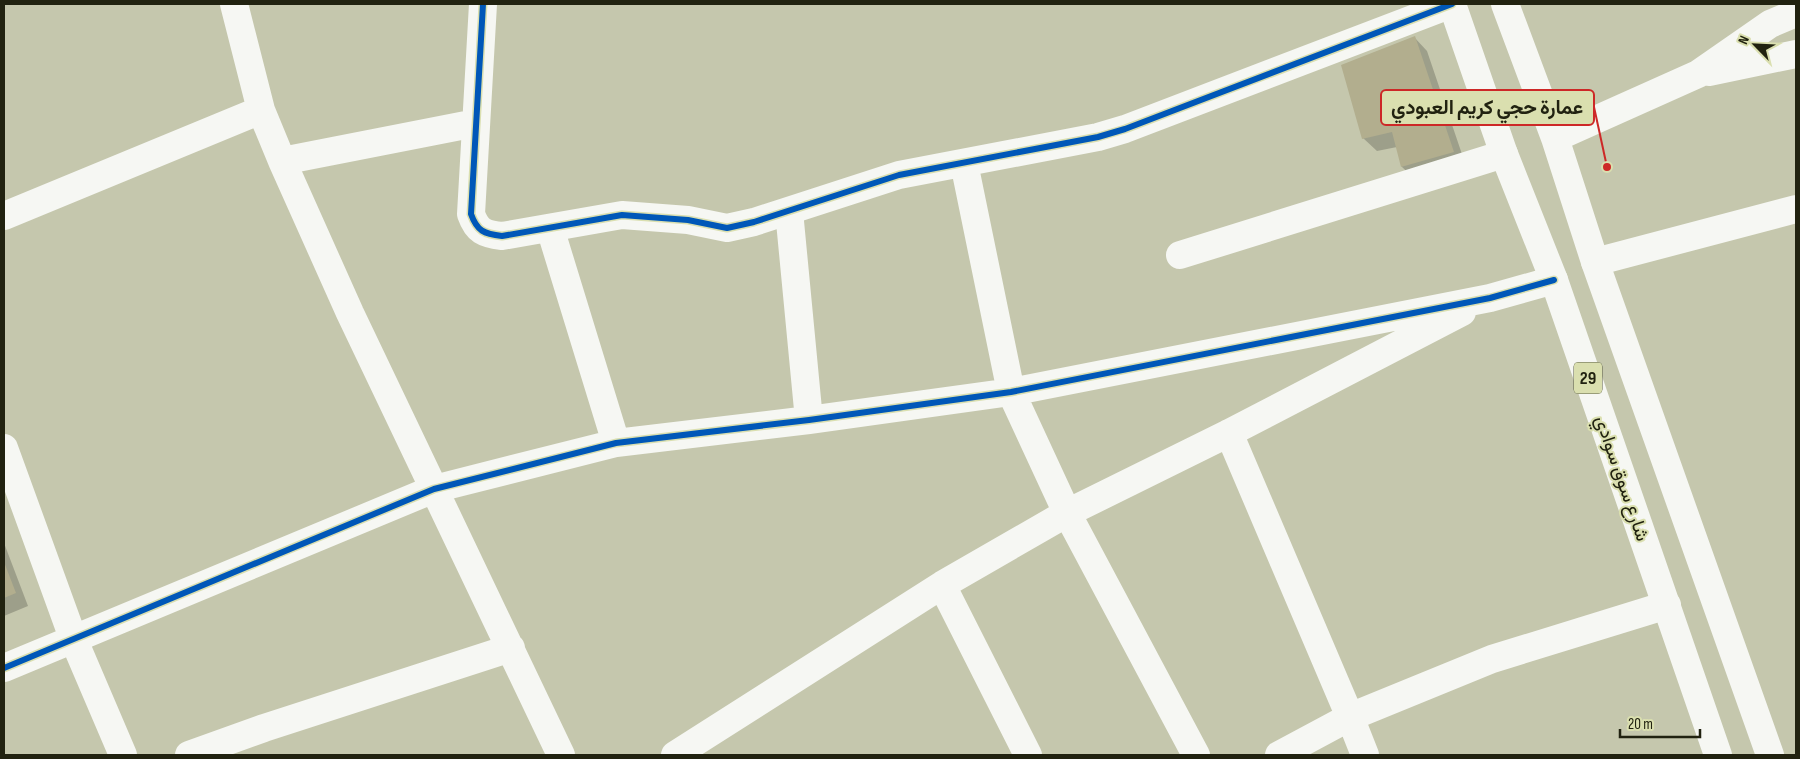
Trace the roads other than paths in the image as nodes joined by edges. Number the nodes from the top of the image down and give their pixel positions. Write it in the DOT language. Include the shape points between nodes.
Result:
graph roads {
  1 [pos="234,4"];
  2 [pos="483,4"];
  3 [pos="1452,4"];
  4 [pos="1505,4"];
  5 [pos="1796,13"];
  6 [pos="1794,61"];
  7 [pos="1698,74"];
  8 [pos="260,110"];
  9 [pos="476,123"];
  10 [pos="1555,138"];
  11 [pos="1504,154"];
  12 [pos="282,161"];
  13 [pos="964,163"];
  14 [pos="1796,209"];
  15 [pos="789,211"];
  16 [pos="4,216"];
  17 [pos="550,228"];
  18 [pos="1180,255"];
  19 [pos="1595,262"];
  20 [pos="1554,280"];
  21 [pos="1490,298"];
  22 [pos="1011,392"];
  23 [pos="809,420"];
  24 [pos="1229,433"];
  25 [pos="616,443"];
  26 [pos="4,448"];
  27 [pos="434,489"];
  28 [pos="1067,513"];
  29 [pos="942,584"];
  30 [pos="1667,605"];
  31 [pos="73,638"];
  32 [pos="511,648"];
  33 [pos="4,668"];
  34 [pos="1350,717"];
  35 [pos="122,755"];
  36 [pos="188,755"];
  37 [pos="561,755"];
  38 [pos="675,755"];
  39 [pos="1028,755"];
  40 [pos="1196,755"];
  41 [pos="1279,755"];
  42 [pos="1365,755"];
  43 [pos="1718,755"];
  44 [pos="1770,755"];
  1 -- 8 [label="street"];
  2 -- 9 [label="street"];
  3 -- 11 [label="street, شارع سوق سوادي / 29"];
  3 -- 13 [label="street" via="1098,138"];
  4 -- 10 [label="street, 29"];
  5 -- 7 [label="street" via="1770,24"];
  6 -- 7 [label="street"];
  7 -- 10 [label="street"];
  8 -- 12 [label="street"];
  8 -- 16 [label="street"];
  9 -- 12 [label="street"];
  9 -- 17 [label="street" via="471,214 475,226 487,234 502,236"];
  10 -- 19 [label="street, 29"];
  11 -- 18 [label="street"];
  11 -- 20 [label="street, شارع سوق سوادي / 29"];
  12 -- 27 [label="street"];
  13 -- 15 [label="street" via="899,175"];
  13 -- 22 [label="street"];
  14 -- 19 [label="street"];
  15 -- 17 [label="street" via="727,228 688,220 622,215"];
  15 -- 23 [label="street"];
  17 -- 25 [label="street"];
  19 -- 44 [label="street, 29"];
  20 -- 21 [label="street"];
  20 -- 30 [label="street, شارع سوق سوادي / 29"];
  21 -- 22 [label="street"];
  21 -- 24 [label="street"];
  22 -- 23 [label="street"];
  22 -- 28 [label="street"];
  23 -- 25 [label="street"];
  24 -- 28 [label="street"];
  24 -- 34 [label="street"];
  25 -- 27 [label="street"];
  26 -- 31 [label="street"];
  27 -- 31 [label="street"];
  27 -- 32 [label="street"];
  28 -- 29 [label="street"];
  28 -- 40 [label="street"];
  29 -- 38 [label="street"];
  29 -- 39 [label="street"];
  30 -- 34 [label="street" via="1492,659"];
  30 -- 43 [label="street, شارع سوق سوادي / 29"];
  31 -- 33 [label="street"];
  31 -- 35 [label="street"];
  32 -- 36 [label="street"];
  32 -- 37 [label="street"];
  34 -- 41 [label="street"];
  34 -- 42 [label="street"];
}
